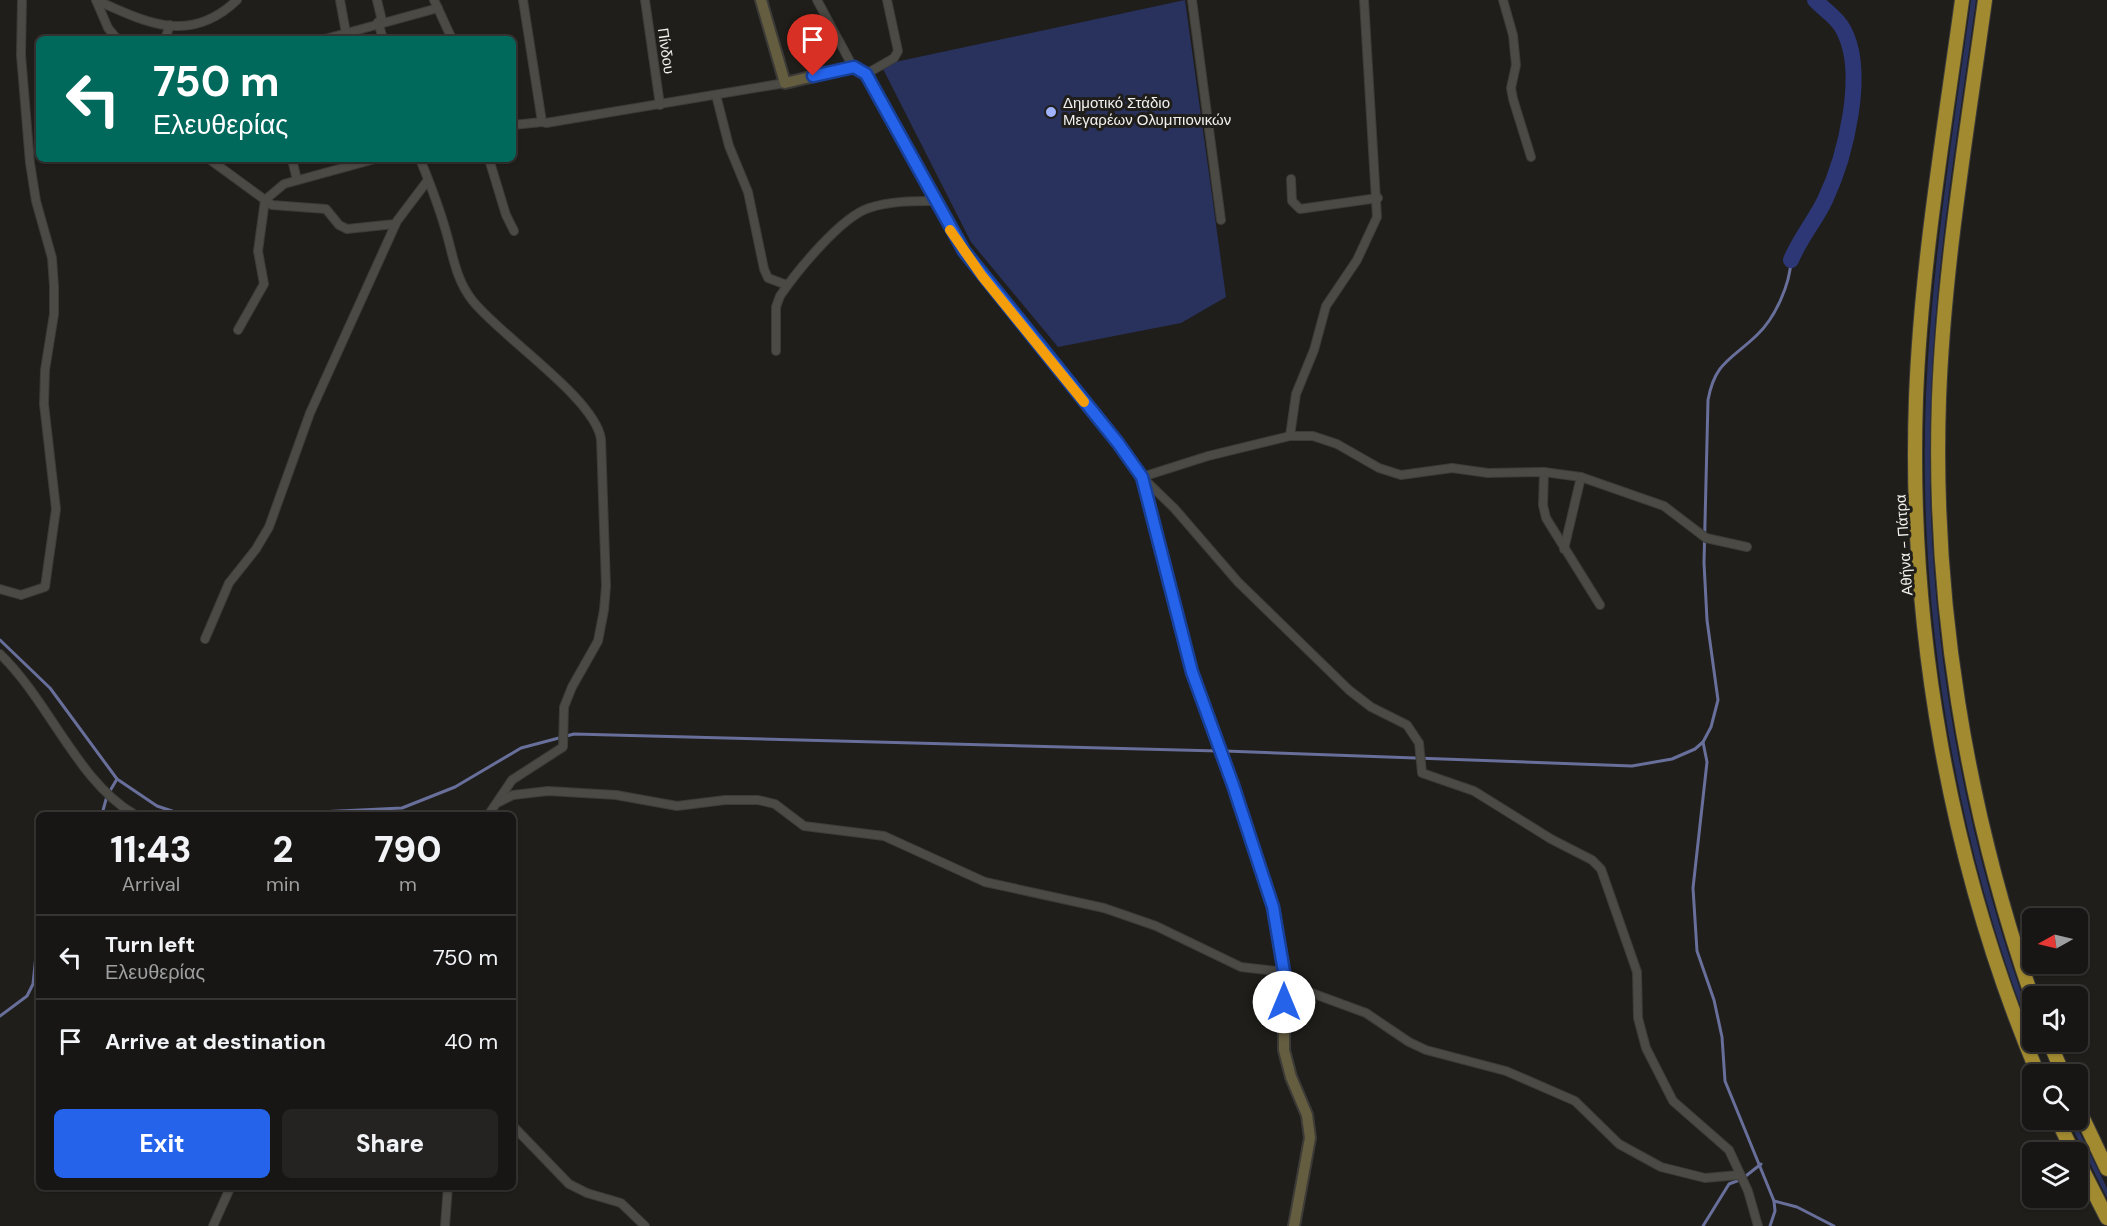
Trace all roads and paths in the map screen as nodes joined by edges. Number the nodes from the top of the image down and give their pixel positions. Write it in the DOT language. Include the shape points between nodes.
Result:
graph roads {
  1 [pos="22,0"];
  2 [pos="237,0"];
  3 [pos="340,0"];
  4 [pos="377,0"];
  5 [pos="522,0"];
  6 [pos="645,0"];
  7 [pos="762,0"];
  8 [pos="817,0"];
  9 [pos="886,0"];
  10 [pos="1192,0"];
  11 [pos="1364,0"];
  12 [pos="1503,0"];
  13 [pos="1962,0"];
  14 [pos="1985,0"];
  15 [pos="436,4"];
  16 [pos="380,22"];
  17 [pos="170,25"];
  18 [pos="346,33"];
  19 [pos="115,36"];
  20 [pos="166,36"];
  21 [pos="336,36"];
  22 [pos="382,36"];
  23 [pos="451,36"];
  24 [pos="854,67"];
  25 [pos="866,74"];
  26 [pos="785,83"];
  27 [pos="716,95"];
  28 [pos="660,105"];
  29 [pos="546,123"];
  30 [pos="516,125"];
  31 [pos="1531,157"];
  32 [pos="213,162"];
  33 [pos="293,162"];
  34 [pos="364,162"];
  35 [pos="421,162"];
  36 [pos="490,162"];
  37 [pos="1292,179"];
  38 [pos="297,180"];
  39 [pos="428,180"];
  40 [pos="1378,198"];
  41 [pos="265,200"];
  42 [pos="934,201"];
  43 [pos="1221,220"];
  44 [pos="395,224"];
  45 [pos="514,231"];
  46 [pos="787,285"];
  47 [pos="238,330"];
  48 [pos="776,351"];
  49 [pos="1290,436"];
  50 [pos="1544,472"];
  51 [pos="1142,477"];
  52 [pos="1581,477"];
  53 [pos="1747,547"];
  54 [pos="1564,549"];
  55 [pos="0,590"];
  56 [pos="1600,605"];
  57 [pos="206,639"];
  58 [pos="0,654"];
  59 [pos="499,802"];
  60 [pos="131,812"];
  61 [pos="491,812"];
  62 [pos="1284,972"];
  63 [pos="2028,986"];
  64 [pos="2034,1064"];
  65 [pos="516,1129"];
  66 [pos="2088,1129"];
  67 [pos="2107,1169"];
  68 [pos="1739,1175"];
  69 [pos="2088,1181"];
  70 [pos="229,1190"];
  71 [pos="448,1190"];
  72 [pos="2107,1218"];
  73 [pos="213,1226"];
  74 [pos="445,1226"];
  75 [pos="645,1226"];
  76 [pos="1294,1226"];
  77 [pos="1758,1226"];
  1 -- 55 [label="street" via="21,55 30,163 54,275 54,314 44,404 56,509 45,587 21,595"];
  2 -- 17 [label="street" via="207,22"];
  3 -- 18 [label="street"];
  4 -- 16 [label="street"];
  5 -- 29 [label="street"];
  6 -- 28 [label="street, Πίνδου"];
  7 -- 26 [label="street"];
  8 -- 24 [label="street"];
  9 -- 25 [label="street" via="898,51 894,58"];
  10 -- 43 [label="street"];
  11 -- 40 [label="street"];
  12 -- 31 [label="street" via="1516,65 1511,88"];
  13 -- 64 [label="highway, Αθήνα - Πάτρα" via="1922,317 1916,409 1918,536 1935,697 1959,833 1991,947"];
  14 -- 63 [label="highway" via="1943,330 1940,512 1953,661 1974,795 1992,873"];
  15 -- 16 [label="street"];
  15 -- 23 [label="street"];
  16 -- 18 [label="street"];
  16 -- 22 [label="street"];
  17 -- 19 [label="street" via="150,24 96,0"];
  17 -- 20 [label="street"];
  18 -- 21 [label="street"];
  24 -- 25 [label="street"];
  24 -- 26 [label="street"];
  25 -- 42 [label="street"];
  26 -- 27 [label="street"];
  27 -- 28 [label="street"];
  27 -- 46 [label="street" via="729,146 747,192 764,269 768,278"];
  28 -- 29 [label="street"];
  29 -- 30 [label="street"];
  32 -- 41 [label="street"];
  33 -- 38 [label="street"];
  34 -- 38 [label="street"];
  35 -- 39 [label="street"];
  36 -- 45 [label="street"];
  37 -- 40 [label="street" via="1292,201 1300,209"];
  38 -- 41 [label="street" via="278,187"];
  39 -- 44 [label="street"];
  39 -- 59 [label="street" via="457,276 470,298 540,363 600,430 606,586 598,641 562,713 562,747 512,780"];
  40 -- 49 [label="street" via="1373,227 1350,272 1326,306 1296,394"];
  41 -- 44 [label="street" via="272,205 326,209 347,229"];
  41 -- 47 [label="street" via="258,251 264,284"];
  42 -- 46 [label="street" via="882,205 856,214 839,227"];
  42 -- 51 [label="street" via="973,265"];
  44 -- 57 [label="street" via="310,412 269,527 229,584"];
  46 -- 48 [label="street" via="776,307"];
  49 -- 50 [label="street" via="1329,440 1379,468 1401,475 1452,468 1488,473"];
  49 -- 51 [label="street"];
  50 -- 52 [label="street"];
  50 -- 54 [label="street" via="1546,518"];
  51 -- 62 [label="street" via="1187,656 1273,907"];
  51 -- 68 [label="street" via="1238,582 1349,690 1371,707 1401,720 1415,734 1421,770 1428,777 1474,791 1601,869 1637,972 1638,1018 1646,1048 1673,1101 1729,1150"];
  52 -- 53 [label="street" via="1653,500 1706,538"];
  52 -- 54 [label="street"];
  54 -- 56 [label="street"];
  58 -- 60 [label="street" via="47,710 101,789"];
  59 -- 61 [label="street"];
  59 -- 62 [label="street" via="513,795 548,791 616,795 670,806 739,799 767,801 804,826 884,836 977,880 1104,908 1156,926 1241,967"];
  62 -- 68 [label="street" via="1309,992 1365,1013 1426,1050 1506,1071 1575,1101 1619,1144 1660,1167 1705,1178"];
  62 -- 76 [label="street" via="1284,1050 1311,1138"];
  65 -- 75 [label="street" via="569,1184 621,1203"];
  66 -- 67 [label="highway"];
  68 -- 77 [label="street"];
  69 -- 72 [label="highway"];
  70 -- 73 [label="street"];
  71 -- 74 [label="street"];
}
